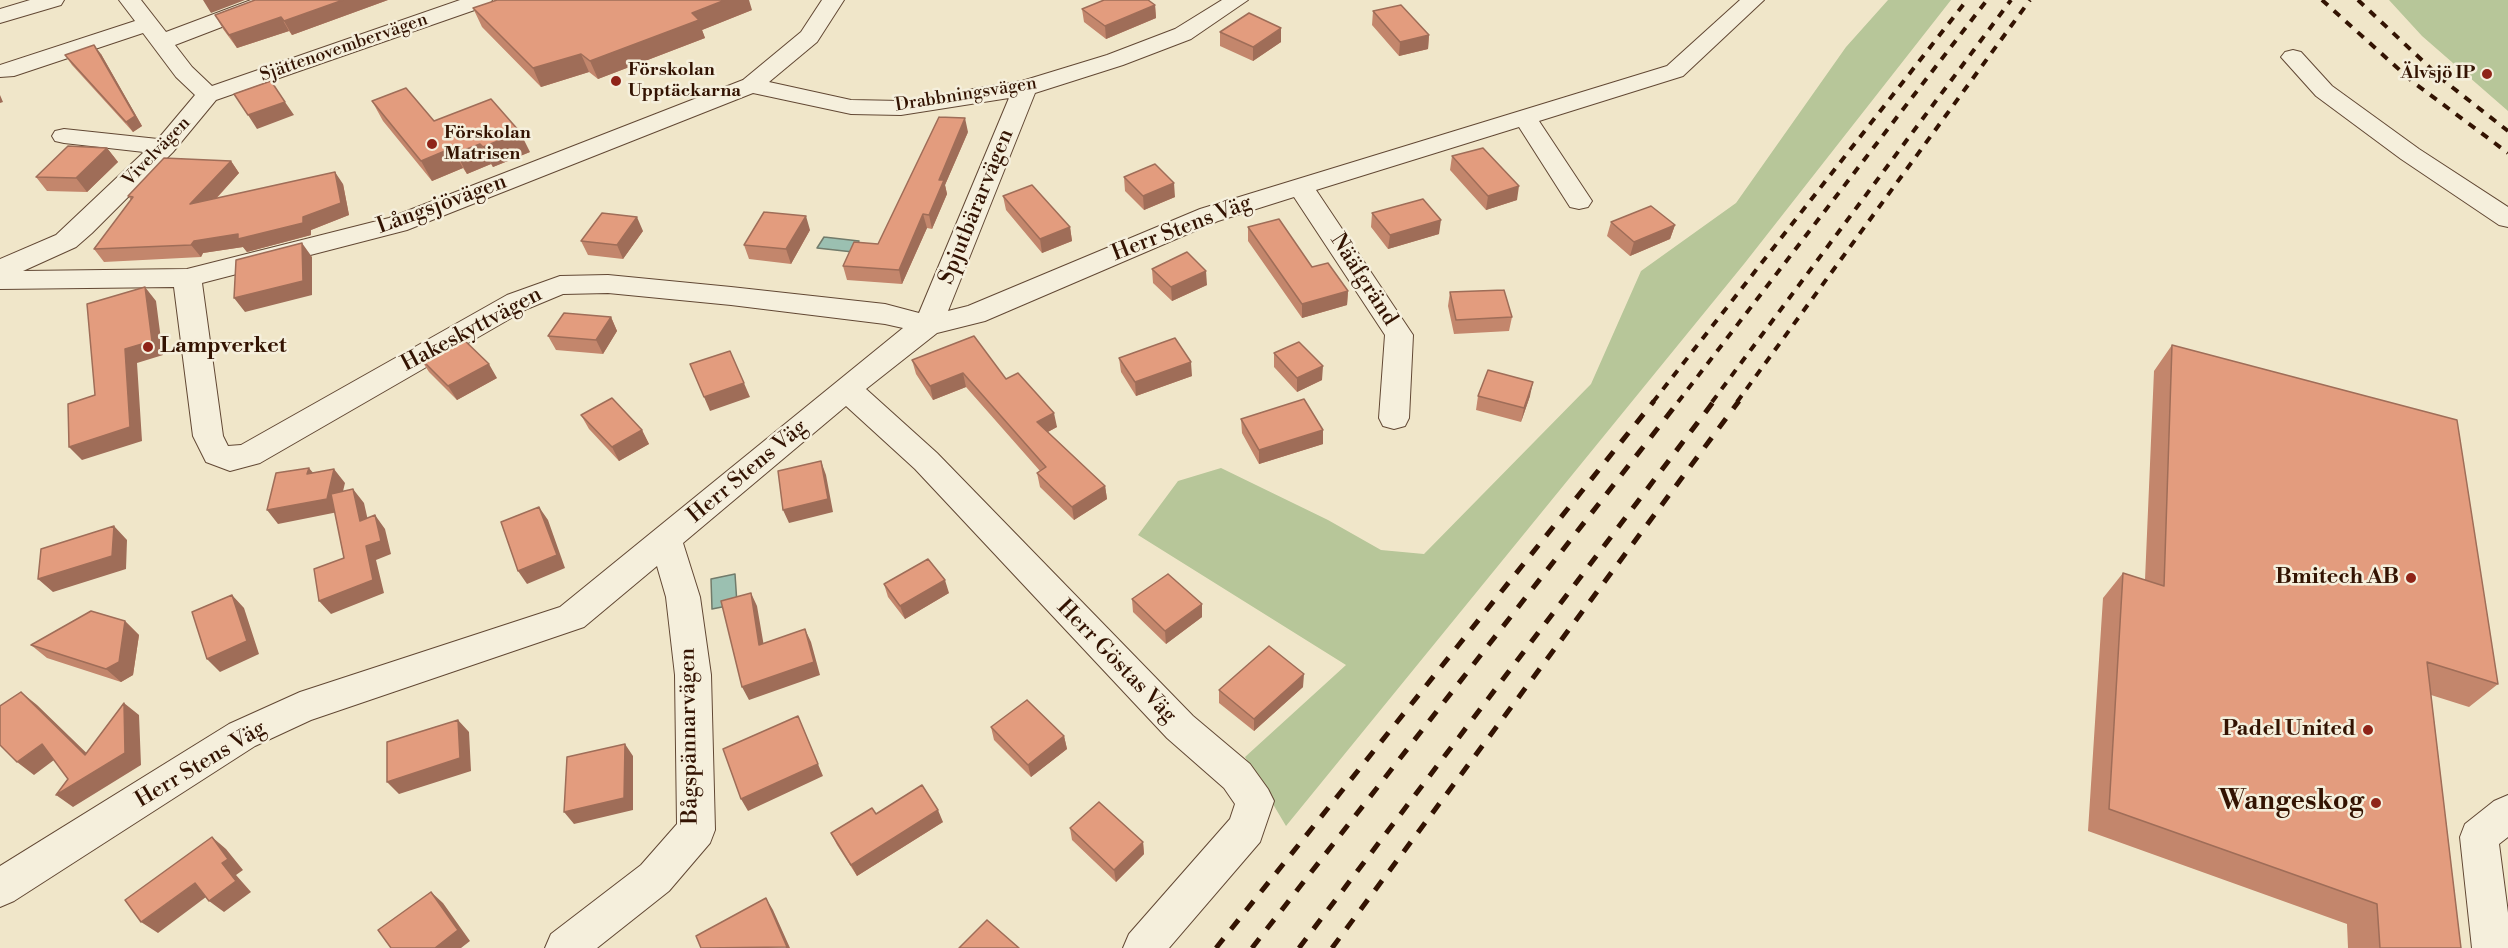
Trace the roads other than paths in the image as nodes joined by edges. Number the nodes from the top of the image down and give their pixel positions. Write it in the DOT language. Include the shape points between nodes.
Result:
graph roads {
  1 [pos="53,0"];
  2 [pos="130,0"];
  3 [pos="271,0"];
  4 [pos="481,0"];
  5 [pos="1237,0"];
  6 [pos="1753,0"];
  7 [pos="834,1"];
  8 [pos="0,16"];
  9 [pos="155,33"];
  10 [pos="2293,57"];
  11 [pos="6,71"];
  12 [pos="751,86"];
  13 [pos="1025,88"];
  14 [pos="208,95"];
  15 [pos="1526,119"];
  16 [pos="64,136"];
  17 [pos="164,147"];
  18 [pos="1300,186"];
  19 [pos="1579,201"];
  20 [pos="2508,219"];
  21 [pos="0,270"];
  22 [pos="187,278"];
  23 [pos="0,280"];
  24 [pos="928,325"];
  25 [pos="847,389"];
  26 [pos="1394,418"];
  27 [pos="666,541"];
  28 [pos="2508,813"];
  29 [pos="0,888"];
  30 [pos="565,948"];
  31 [pos="1143,948"];
  32 [pos="2492,948"];
  1 -- 8 [label="street"];
  2 -- 9 [label="street, Vivelvägen"];
  3 -- 9 [label="street"];
  4 -- 14 [label="street, Sjättenovembervägen"];
  5 -- 13 [label="street, Drabbningsvägen" via="1183,34"];
  6 -- 15 [label="street, Herr Stens Väg" via="1675,71"];
  7 -- 12 [label="street, Långsjövägen" via="809,38"];
  9 -- 11 [label="street"];
  9 -- 14 [label="street, Vivelvägen" via="184,72"];
  10 -- 20 [label="street" via="2324,90 2410,154"];
  12 -- 13 [label="street, Drabbningsvägen" via="850,107 901,108"];
  12 -- 22 [label="street, Långsjövägen" via="398,224"];
  13 -- 24 [label="street, Spjutbärarvägen"];
  14 -- 17 [label="street, Vivelvägen"];
  15 -- 18 [label="street, Herr Stens Väg"];
  15 -- 19 [label="street"];
  16 -- 17 [label="street"];
  17 -- 21 [label="street, Vivelvägen" via="66,241"];
  18 -- 24 [label="street, Herr Stens Väg" via="1209,215 975,314"];
  18 -- 26 [label="street, Nääfgränd" via="1399,335"];
  22 -- 23 [label="street, Långsjövägen"];
  22 -- 24 [label="street, Hakeskyttvägen" via="208,436 217,454 230,459 249,455 517,302 560,285 608,284 731,296 885,314"];
  24 -- 25 [label="street, Herr Stens Väg"];
  25 -- 27 [label="street, Herr Stens Väg"];
  25 -- 31 [label="street, Herr Göstas Väg" via="926,461 1180,727 1237,776 1255,801 1246,829"];
  27 -- 29 [label="street, Herr Stens Väg" via="572,617 300,708 242,735"];
  27 -- 30 [label="street, Bågspännarvägen" via="683,597 693,675 696,830 655,878"];
  28 -- 32 [label="street" via="2479,837"];
}
